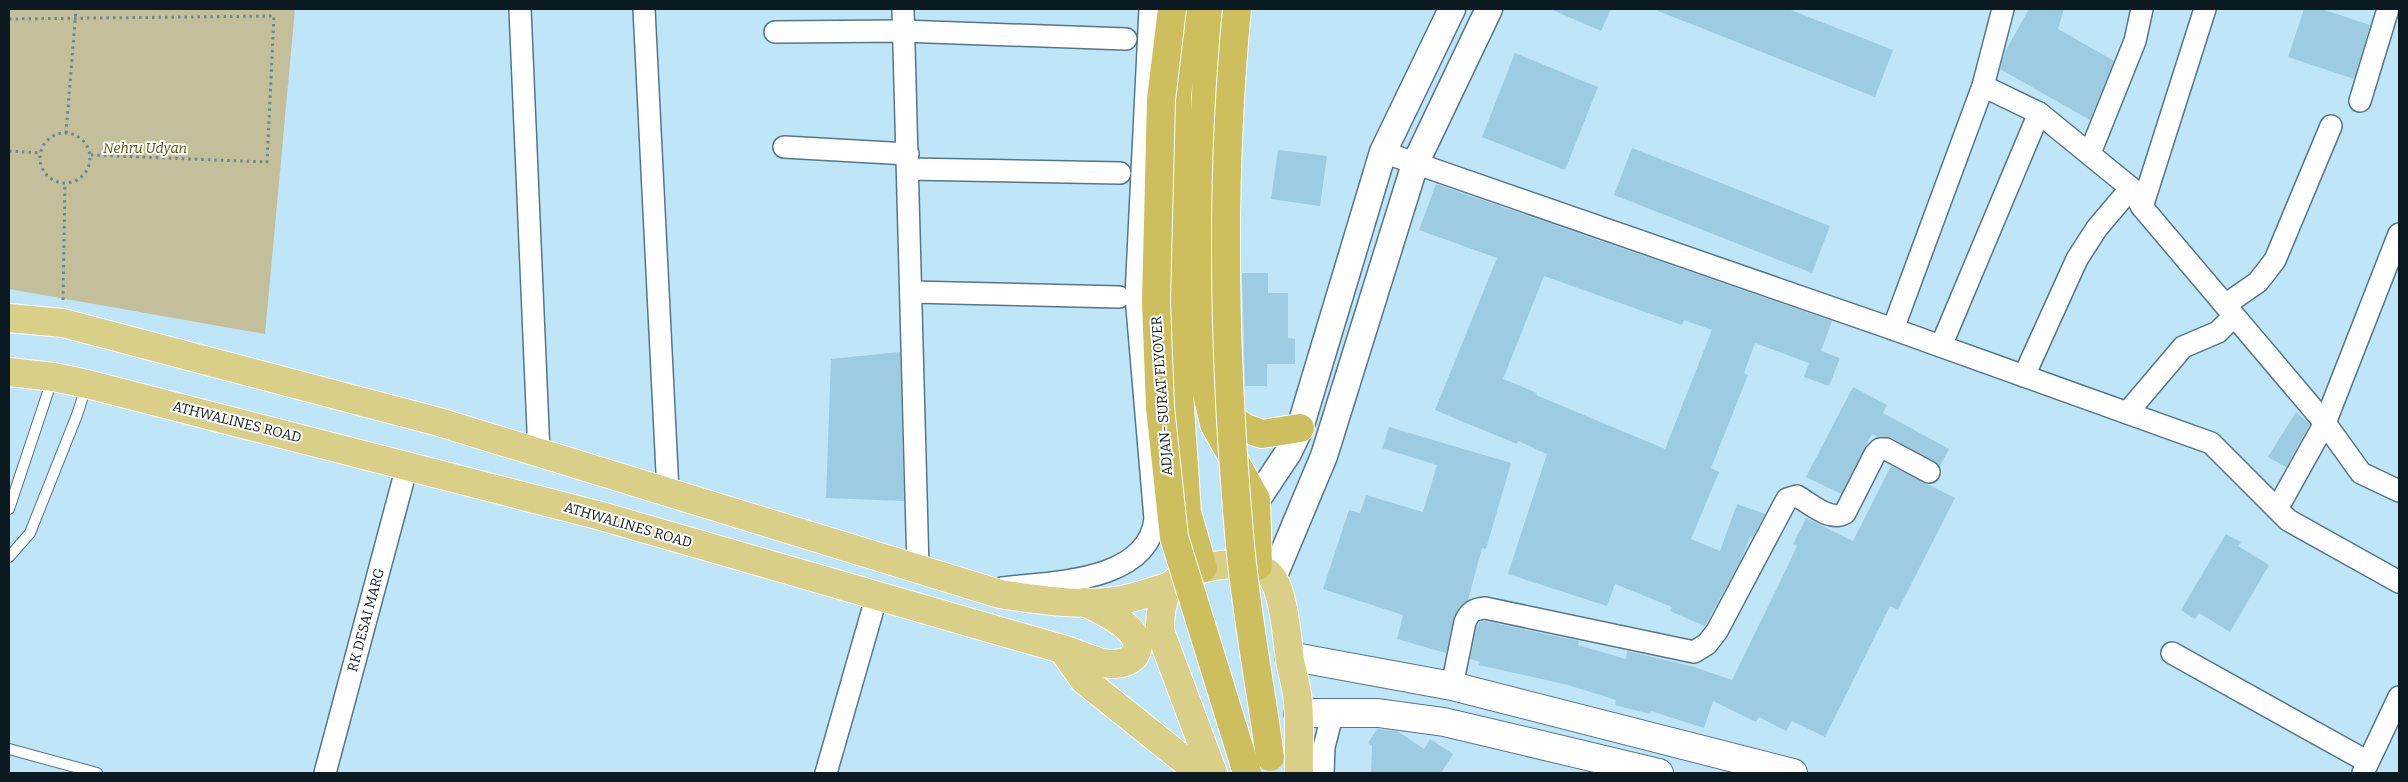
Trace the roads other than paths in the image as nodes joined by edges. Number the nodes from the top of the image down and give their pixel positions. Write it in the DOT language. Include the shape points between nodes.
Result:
graph roads {
  1 [pos="520,9"];
  2 [pos="644,9"];
  3 [pos="903,9"];
  4 [pos="1150,9"];
  5 [pos="1172,9"];
  6 [pos="1189,9"];
  7 [pos="1216,9"];
  8 [pos="1237,9"];
  9 [pos="1452,9"];
  10 [pos="1489,9"];
  11 [pos="2003,9"];
  12 [pos="2142,9"];
  13 [pos="2205,9"];
  14 [pos="2388,9"];
  15 [pos="902,31"];
  16 [pos="775,32"];
  17 [pos="1126,38"];
  18 [pos="1983,86"];
  19 [pos="2360,101"];
  20 [pos="2039,113"];
  21 [pos="2331,126"];
  22 [pos="784,147"];
  23 [pos="1383,152"];
  24 [pos="2090,153"];
  25 [pos="908,162"];
  26 [pos="1415,164"];
  27 [pos="1120,173"];
  28 [pos="2131,188"];
  29 [pos="2142,207"];
  30 [pos="2399,234"];
  31 [pos="911,292"];
  32 [pos="1119,297"];
  33 [pos="2230,311"];
  34 [pos="9,318"];
  35 [pos="1893,328"];
  36 [pos="1941,346"];
  37 [pos="9,372"];
  38 [pos="2024,376"];
  39 [pos="54,377"];
  40 [pos="87,384"];
  41 [pos="1205,385"];
  42 [pos="2127,413"];
  43 [pos="2325,423"];
  44 [pos="1300,428"];
  45 [pos="539,453"];
  46 [pos="407,466"];
  47 [pos="1929,472"];
  48 [pos="2399,491"];
  49 [pos="668,492"];
  50 [pos="1256,500"];
  51 [pos="9,509"];
  52 [pos="2276,509"];
  53 [pos="9,557"];
  54 [pos="1211,566"];
  55 [pos="918,569"];
  56 [pos="1265,572"];
  57 [pos="2399,582"];
  58 [pos="1170,586"];
  59 [pos="987,590"];
  60 [pos="877,595"];
  61 [pos="1085,602"];
  62 [pos="1062,649"];
  63 [pos="2172,653"];
  64 [pos="1289,656"];
  65 [pos="1452,686"];
  66 [pos="2399,697"];
  67 [pos="1333,712"];
  68 [pos="1298,713"];
  69 [pos="9,749"];
  70 [pos="2366,768"];
  71 [pos="97,773"];
  72 [pos="324,773"];
  73 [pos="826,773"];
  74 [pos="1200,773"];
  75 [pos="1213,773"];
  76 [pos="1247,773"];
  77 [pos="1271,773"];
  78 [pos="1298,773"];
  79 [pos="1322,773"];
  80 [pos="1659,773"];
  81 [pos="1793,773"];
  1 -- 45 [label="street"];
  2 -- 49 [label="street"];
  3 -- 15 [label="street"];
  4 -- 59 [label="street" via="1136,296 1155,520 1153,533 1145,548 1122,566 1095,576"];
  5 -- 76 [label="highway, ADJAN- SURAT FLYOVER, bridge" via="1161,100 1156,302 1160,407 1174,537"];
  6 -- 54 [label="highway" via="1177,95 1181,178 1177,362 1186,512"];
  7 -- 41 [label="highway" via="1208,67 1203,172 1202,341"];
  8 -- 77 [label="highway, bridge" via="1230,81 1227,196 1228,366 1239,534"];
  9 -- 23 [label="street"];
  10 -- 26 [label="street"];
  11 -- 18 [label="street"];
  12 -- 24 [label="street" via="2135,42"];
  13 -- 29 [label="street"];
  14 -- 19 [label="street"];
  15 -- 16 [label="street"];
  15 -- 17 [label="street"];
  15 -- 25 [label="street"];
  18 -- 20 [label="street"];
  18 -- 35 [label="street"];
  20 -- 24 [label="street"];
  20 -- 36 [label="street"];
  21 -- 33 [label="street" via="2275,260"];
  22 -- 25 [label="street"];
  23 -- 26 [label="street"];
  23 -- 44 [label="street"];
  24 -- 28 [label="street"];
  25 -- 27 [label="street"];
  25 -- 31 [label="street"];
  26 -- 35 [label="street"];
  26 -- 56 [label="street" via="1324,456"];
  28 -- 29 [label="street"];
  28 -- 38 [label="street" via="2097,228 2077,259"];
  29 -- 33 [label="street"];
  30 -- 43 [label="street"];
  31 -- 32 [label="street"];
  31 -- 55 [label="street"];
  33 -- 42 [label="street" via="2218,332 2182,347"];
  33 -- 43 [label="street"];
  34 -- 45 [label="main road" via="63,323 439,422"];
  35 -- 36 [label="street"];
  36 -- 38 [label="street"];
  37 -- 39 [label="main road, ATHWALINES ROAD"];
  38 -- 42 [label="street"];
  39 -- 40 [label="main road, ATHWALINES ROAD"];
  39 -- 51 [label="lane"];
  40 -- 46 [label="main road, ATHWALINES ROAD"];
  40 -- 53 [label="lane" via="30,533"];
  41 -- 44 [label="highway" via="1216,407 1246,428 1262,434"];
  41 -- 50 [label="highway" via="1214,424"];
  42 -- 52 [label="street" via="2211,443"];
  43 -- 48 [label="street" via="2361,473"];
  43 -- 52 [label="street"];
  44 -- 50 [label="street" via="1288,453"];
  45 -- 49 [label="main road"];
  46 -- 60 [label="main road, ATHWALINES ROAD" via="600,516"];
  46 -- 72 [label="street, RK DESAI MARG"];
  47 -- 65 [label="street" via="1886,449 1880,449 1846,513 1839,517 1797,496 1787,499 1717,632 1694,652 1475,608 1465,622"];
  49 -- 55 [label="main road"];
  50 -- 54 [label="street"];
  50 -- 56 [label="highway"];
  52 -- 57 [label="street" via="2288,520"];
  54 -- 56 [label="main road"];
  54 -- 58 [label="main road" via="1194,570"];
  55 -- 59 [label="main road"];
  56 -- 64 [label="main road" via="1286,620"];
  58 -- 61 [label="main road" via="1121,600"];
  58 -- 75 [label="main road" via="1163,602 1160,631"];
  59 -- 61 [label="main road" via="1045,601"];
  60 -- 62 [label="main road, ATHWALINES ROAD"];
  60 -- 73 [label="street"];
  61 -- 62 [label="main road, ATHWALINES ROAD" via="1116,619 1137,638 1134,657 1109,664"];
  62 -- 74 [label="main road" via="1084,680"];
  63 -- 70 [label="street"];
  64 -- 65 [label="main road"];
  64 -- 68 [label="main road" via="1298,694"];
  65 -- 81 [label="main road"];
  66 -- 70 [label="street"];
  67 -- 68 [label="main road"];
  67 -- 79 [label="street" via="1324,747"];
  67 -- 80 [label="main road" via="1378,712 1444,722"];
  68 -- 78 [label="main road"];
  69 -- 71 [label="lane"];
}
